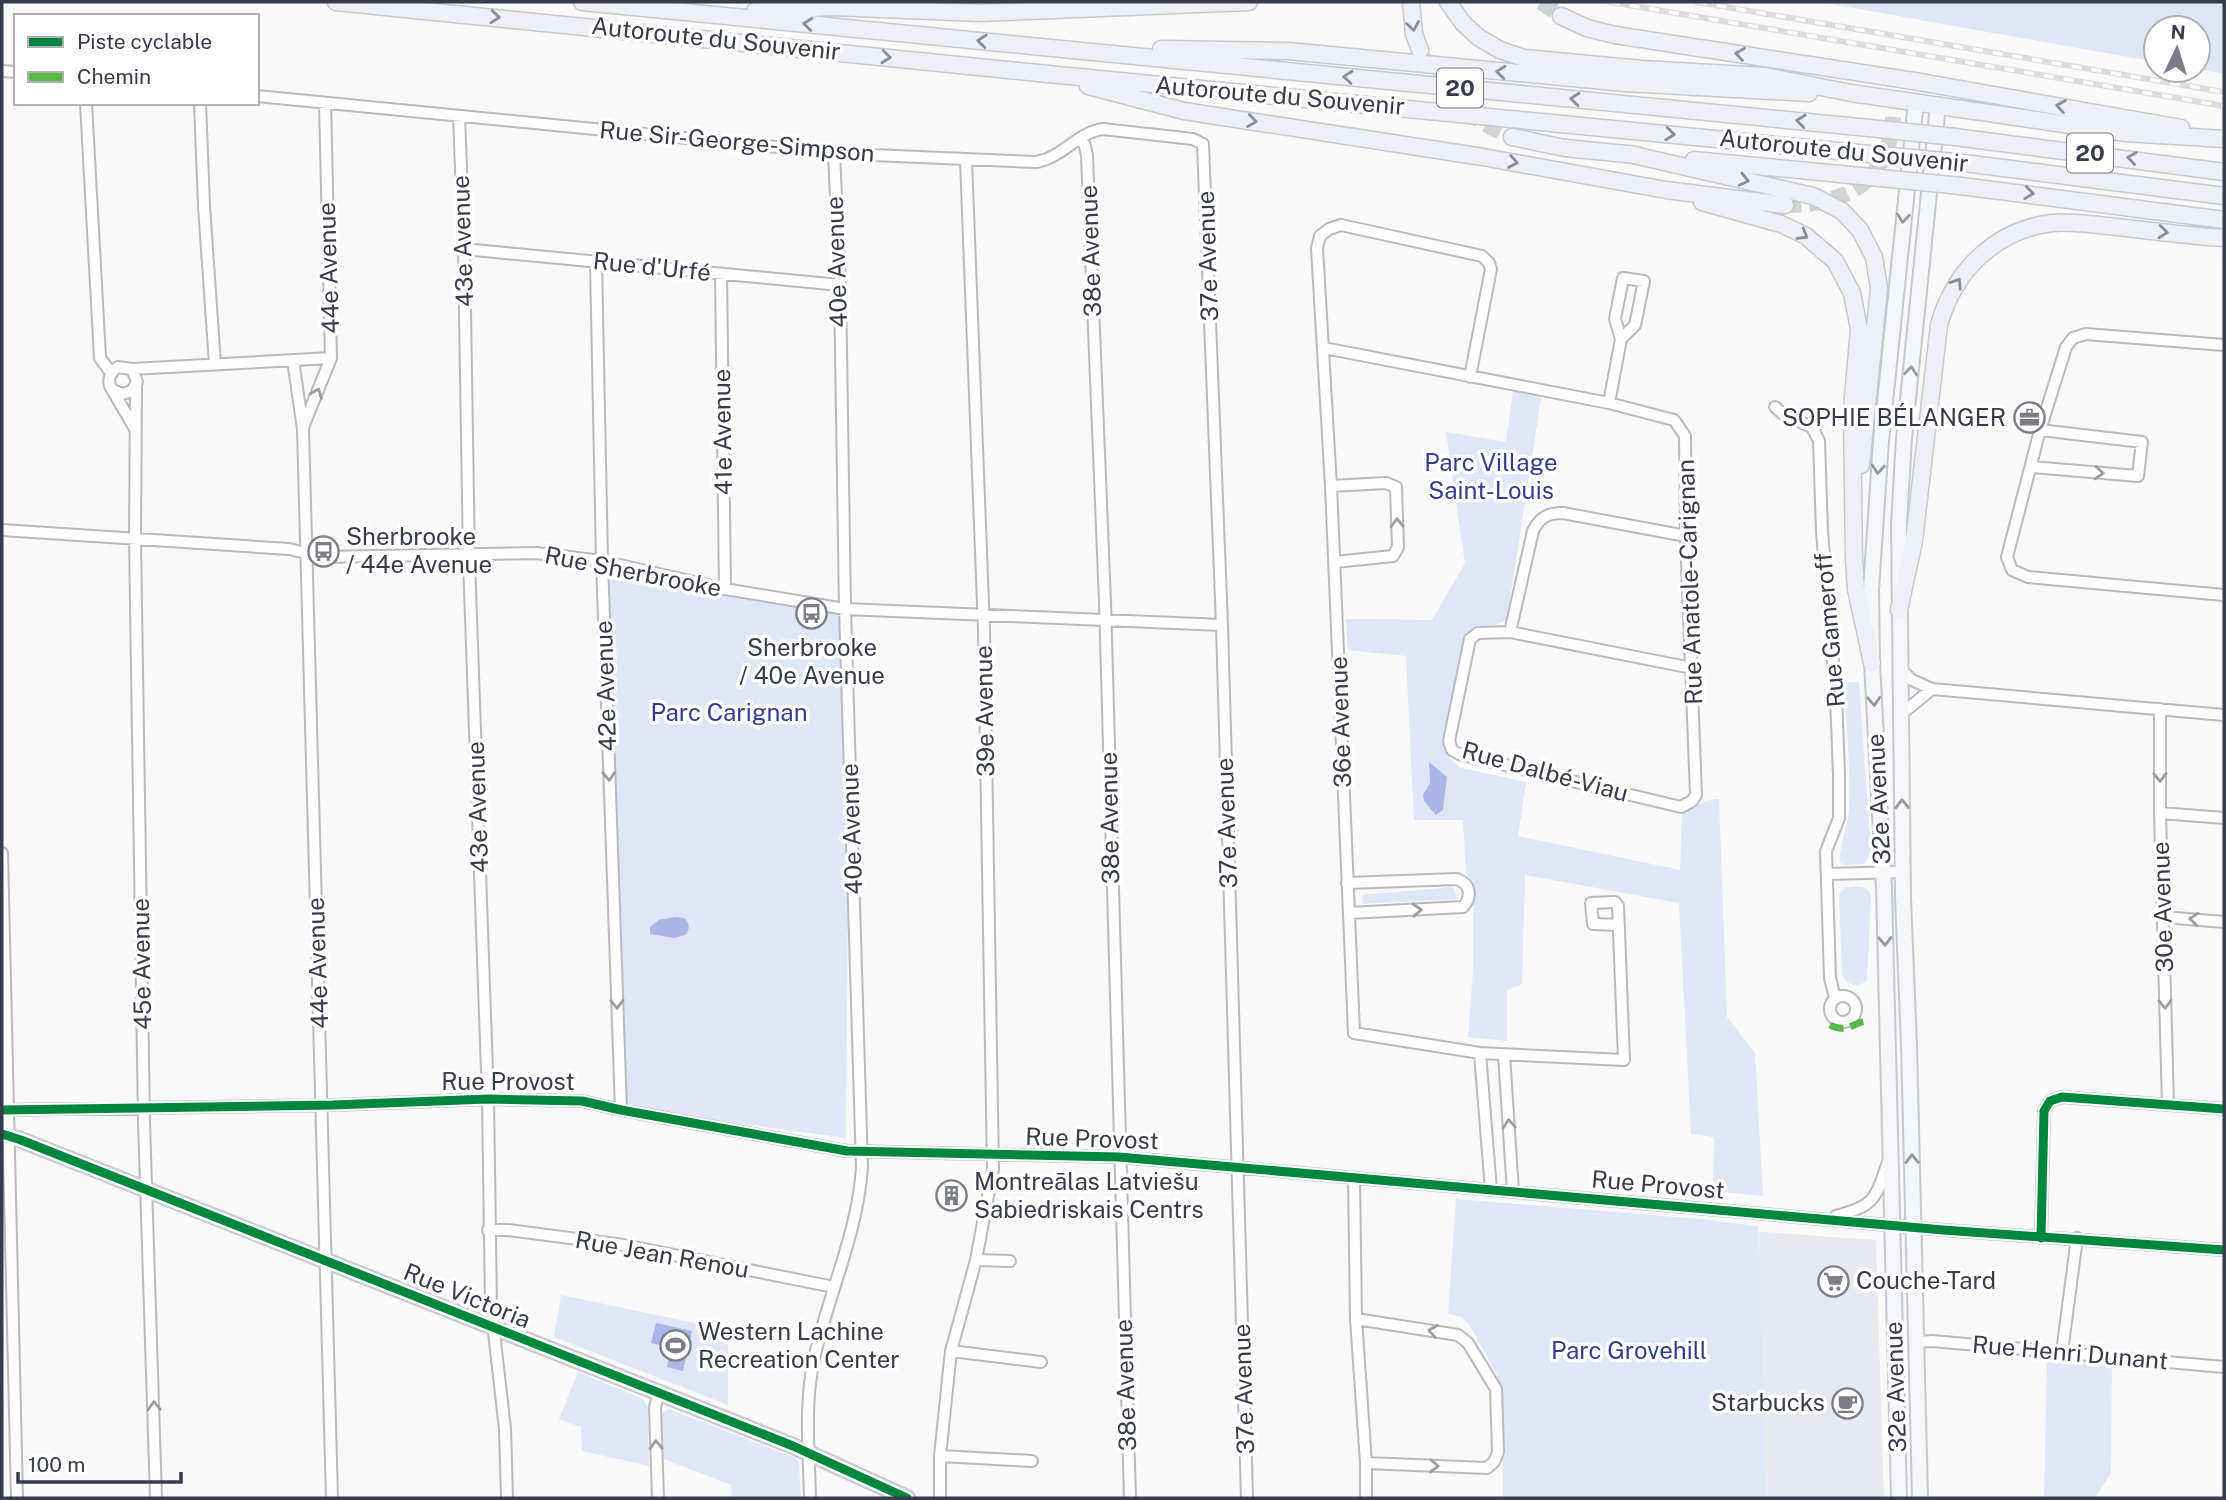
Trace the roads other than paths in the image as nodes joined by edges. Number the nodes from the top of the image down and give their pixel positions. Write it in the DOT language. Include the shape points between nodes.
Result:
graph roads {
  1 [pos="335,2"];
  2 [pos="582,2"];
  3 [pos="1249,2"];
  4 [pos="1411,2"];
  5 [pos="1448,2"];
  6 [pos="699,13"];
  7 [pos="1561,16"];
  8 [pos="1050,48"];
  9 [pos="1420,50"];
  10 [pos="1038,73"];
  11 [pos="1852,93"];
  12 [pos="259,96"];
  13 [pos="1895,99"];
  14 [pos="1916,102"];
  15 [pos="325,103"];
  16 [pos="86,105"];
  17 [pos="200,105"];
  18 [pos="1938,105"];
  19 [pos="459,116"];
  20 [pos="1893,117"];
  21 [pos="1512,137"];
  22 [pos="2224,138"];
  23 [pos="1081,139"];
  24 [pos="1204,147"];
  25 [pos="834,153"];
  26 [pos="1629,154"];
  27 [pos="966,160"];
  28 [pos="2224,172"];
  29 [pos="1666,190"];
  30 [pos="2224,195"];
  31 [pos="1786,205"];
  32 [pos="2224,220"];
  33 [pos="2224,238"];
  34 [pos="464,249"];
  35 [pos="596,262"];
  36 [pos="721,274"];
  37 [pos="840,285"];
  38 [pos="1621,340"];
  39 [pos="2224,345"];
  40 [pos="1324,348"];
  41 [pos="331,358"];
  42 [pos="293,360"];
  43 [pos="215,365"];
  44 [pos="132,369"];
  45 [pos="111,373"];
  46 [pos="1470,377"];
  47 [pos="136,387"];
  48 [pos="113,390"];
  49 [pos="1609,403"];
  50 [pos="1775,407"];
  51 [pos="135,429"];
  52 [pos="303,429"];
  53 [pos="2040,430"];
  54 [pos="2031,467"];
  55 [pos="1331,486"];
  56 [pos="2,530"];
  57 [pos="1686,536"];
  58 [pos="135,540"];
  59 [pos="1853,545"];
  60 [pos="305,553"];
  61 [pos="469,553"];
  62 [pos="602,561"];
  63 [pos="1335,562"];
  64 [pos="724,589"];
  65 [pos="2224,595"];
  66 [pos="845,609"];
  67 [pos="1899,610"];
  68 [pos="983,615"];
  69 [pos="1105,619"];
  70 [pos="1222,625"];
  71 [pos="1510,632"];
  72 [pos="1872,663"];
  73 [pos="1692,668"];
  74 [pos="1900,669"];
  75 [pos="1932,688"];
  76 [pos="2160,709"];
  77 [pos="1900,715"];
  78 [pos="2224,715"];
  79 [pos="1681,807"];
  80 [pos="2160,813"];
  81 [pos="2224,818"];
  82 [pos="2,853"];
  83 [pos="1903,872"];
  84 [pos="1883,873"];
  85 [pos="1827,874"];
  86 [pos="1347,883"];
  87 [pos="1349,913"];
  88 [pos="2163,916"];
  89 [pos="2224,922"];
  90 [pos="1619,925"];
  91 [pos="1835,998"];
  92 [pos="1480,1053"];
  93 [pos="1504,1055"];
  94 [pos="488,1099"];
  95 [pos="2168,1104"];
  96 [pos="321,1105"];
  97 [pos="144,1108"];
  98 [pos="2224,1109"];
  99 [pos="4,1110"];
  100 [pos="621,1110"];
  101 [pos="4,1132"];
  102 [pos="861,1152"];
  103 [pos="993,1155"];
  104 [pos="1119,1157"];
  105 [pos="1889,1158"];
  106 [pos="1237,1168"];
  107 [pos="1354,1178"];
  108 [pos="148,1190"];
  109 [pos="1491,1190"];
  110 [pos="1513,1192"];
  111 [pos="1827,1219"];
  112 [pos="1891,1225"];
  113 [pos="1914,1227"];
  114 [pos="488,1230"];
  115 [pos="2041,1238"];
  116 [pos="2077,1238"];
  117 [pos="2224,1250"];
  118 [pos="326,1261"];
  119 [pos="976,1261"];
  120 [pos="1010,1261"];
  121 [pos="834,1287"];
  122 [pos="1356,1319"];
  123 [pos="493,1327"];
  124 [pos="1916,1342"];
  125 [pos="951,1351"];
  126 [pos="2062,1352"];
  127 [pos="1041,1362"];
  128 [pos="2224,1367"];
  129 [pos="659,1393"];
  130 [pos="808,1452"];
  131 [pos="940,1456"];
  132 [pos="1032,1461"];
  133 [pos="1366,1463"];
  134 [pos="17,1498"];
  135 [pos="156,1498"];
  136 [pos="332,1498"];
  137 [pos="507,1498"];
  138 [pos="658,1498"];
  139 [pos="810,1498"];
  140 [pos="907,1498"];
  141 [pos="940,1498"];
  142 [pos="1130,1498"];
  143 [pos="1247,1498"];
  144 [pos="1366,1498"];
  145 [pos="1899,1498"];
  146 [pos="1920,1498"];
  1 -- 10 [label="highway, Autoroute du Souvenir / 20, one-way"];
  2 -- 6 [label="highway, Autoroute du Souvenir / 20"];
  3 -- 6 [label="highway" via="980,13 831,7"];
  4 -- 9 [label="highway, one-way"];
  5 -- 11 [label="highway" via="1478,37 1524,58 1765,76"];
  8 -- 6 [label="highway, Autoroute du Souvenir / 20, one-way"];
  22 -- 7 [label="highway, one-way" via="1914,81 1615,35"];
  11 -- 8 [label="highway, one-way" via="1625,83 1288,51"];
  28 -- 8 [label="highway, Autoroute du Souvenir / 20, one-way, bridge" via="1955,137"];
  10 -- 29 [label="highway, one-way" via="1184,111"];
  10 -- 30 [label="highway, Autoroute du Souvenir / 20, one-way, bridge" via="1956,162"];
  11 -- 13 [label="highway"];
  12 -- 15 [label="street, Rue Sir-George-Simpson"];
  13 -- 14 [label="highway"];
  13 -- 20 [label="highway"];
  14 -- 18 [label="highway"];
  14 -- 72 [label="main road, 32e Avenue, one-way" via="1877,483"];
  15 -- 19 [label="street, Rue Sir-George-Simpson"];
  15 -- 41 [label="street, 44e Avenue"];
  16 -- 45 [label="street" via="100,358"];
  17 -- 43 [label="street"];
  18 -- 22 [label="highway" via="2126,133"];
  67 -- 18 [label="main road, 32e Avenue, one-way" via="1900,481"];
  19 -- 25 [label="street, Rue Sir-George-Simpson"];
  19 -- 34 [label="street, 43e Avenue"];
  21 -- 26 [label="highway"];
  23 -- 24 [label="street, Rue Sir-George-Simpson" via="1092,131 1107,129 1197,140"];
  23 -- 27 [label="street, Rue Sir-George-Simpson" via="1054,157 1036,162"];
  23 -- 69 [label="street, 38e Avenue" via="1087,156"];
  24 -- 70 [label="street, 37e Avenue"];
  25 -- 27 [label="street, Rue Sir-George-Simpson"];
  25 -- 37 [label="street, 40e Avenue"];
  26 -- 32 [label="highway, one-way, bridge" via="1961,186"];
  26 -- 59 [label="highway, one-way" via="1813,196 1842,211 1864,237 1876,267 1878,300"];
  27 -- 68 [label="street, 39e Avenue"];
  29 -- 31 [label="highway"];
  29 -- 59 [label="highway, one-way" via="1789,226 1821,247 1844,275 1855,301 1859,328 1852,409"];
  67 -- 33 [label="highway, one-way" via="1914,541 1937,334 1950,295 1972,263 2006,238 2052,223"];
  34 -- 35 [label="street, Rue d'Urfé"];
  34 -- 61 [label="street, 43e Avenue"];
  35 -- 36 [label="street, Rue d'Urfé"];
  35 -- 62 [label="street, 42e Avenue"];
  36 -- 37 [label="street, Rue d'Urfé"];
  36 -- 64 [label="street, 41e Avenue"];
  37 -- 66 [label="street, 40e Avenue"];
  38 -- 38 [label="street" via="1635,325 1644,281 1623,278 1615,319"];
  38 -- 49 [label="street"];
  39 -- 53 [label="street" via="2086,334 2073,338"];
  40 -- 46 [label="street, Rue Anatole-Carignan"];
  40 -- 46 [label="street, 36e Avenue" via="1317,248 1320,236 1341,225 1482,256 1489,263"];
  40 -- 55 [label="street, 36e Avenue"];
  41 -- 42 [label="street"];
  52 -- 41 [label="street, 44e Avenue, one-way"];
  42 -- 43 [label="street"];
  42 -- 52 [label="street, 44e Avenue"];
  43 -- 44 [label="street"];
  44 -- 45 [label="street" via="122,366"];
  44 -- 47 [label="street"];
  45 -- 48 [label="street"];
  46 -- 49 [label="street, Rue Anatole-Carignan"];
  47 -- 48 [label="street" via="122,394"];
  47 -- 51 [label="street, 45e Avenue"];
  48 -- 51 [label="street, 45e Avenue"];
  49 -- 57 [label="street, Rue Anatole-Carignan" via="1681,425 1685,436"];
  50 -- 85 [label="street, Rue Gameroff" via="1812,427 1819,441 1840,791 1839,818 1827,847"];
  51 -- 58 [label="street, 45e Avenue"];
  52 -- 60 [label="street, 44e Avenue"];
  53 -- 54 [label="street"];
  54 -- 53 [label="street, one-way" via="2138,476 2142,442"];
  54 -- 65 [label="street" via="2007,553 2009,566 2016,573"];
  55 -- 63 [label="street, 36e Avenue"];
  63 -- 55 [label="street, one-way" via="1393,556 1398,547 1396,487 1386,483"];
  56 -- 58 [label="street, Rue Sherbrooke"];
  57 -- 71 [label="street" via="1550,513 1533,531"];
  57 -- 73 [label="street, Rue Anatole-Carignan"];
  58 -- 60 [label="street, Rue Sherbrooke"];
  58 -- 97 [label="street, 45e Avenue"];
  59 -- 72 [label="highway" via="1856,589"];
  60 -- 61 [label="street, Rue Sherbrooke"];
  60 -- 96 [label="street, 44e Avenue"];
  61 -- 62 [label="street, Rue Sherbrooke" via="536,553"];
  61 -- 94 [label="street, 43e Avenue"];
  62 -- 64 [label="street, Rue Sherbrooke"];
  62 -- 100 [label="street, 42e Avenue, one-way"];
  63 -- 86 [label="street, 36e Avenue"];
  64 -- 66 [label="street, Rue Sherbrooke"];
  66 -- 68 [label="street, Rue Sherbrooke"];
  66 -- 102 [label="street, 40e Avenue"];
  67 -- 74 [label="main road, 32e Avenue"];
  68 -- 69 [label="street, Rue Sherbrooke"];
  68 -- 103 [label="street, 39e Avenue"];
  69 -- 70 [label="street, Rue Sherbrooke"];
  69 -- 104 [label="street, 38e Avenue"];
  70 -- 106 [label="street, 37e Avenue"];
  71 -- 73 [label="street, Rue Dalbé-Viau"];
  71 -- 79 [label="street, Rue Dalbé-Viau" via="1478,633 1470,639 1452,750"];
  72 -- 84 [label="main road, 32e Avenue, one-way"];
  73 -- 79 [label="street, Rue Anatole-Carignan" via="1696,795"];
  74 -- 75 [label="street"];
  74 -- 77 [label="main road, 32e Avenue"];
  75 -- 76 [label="street"];
  75 -- 77 [label="street"];
  76 -- 78 [label="street"];
  76 -- 80 [label="street, 30e Avenue, one-way"];
  83 -- 77 [label="main road, 32e Avenue, one-way"];
  80 -- 81 [label="street"];
  80 -- 88 [label="street, 30e Avenue"];
  82 -- 99 [label="street"];
  83 -- 84 [label="street"];
  113 -- 83 [label="main road, 32e Avenue, one-way"];
  84 -- 85 [label="street"];
  84 -- 105 [label="main road, 32e Avenue, one-way"];
  85 -- 91 [label="street, Rue Gameroff" via="1830,978"];
  86 -- 87 [label="street, 36e Avenue"];
  87 -- 86 [label="street, one-way" via="1463,907 1469,889 1457,879"];
  87 -- 92 [label="street, 36e Avenue" via="1354,1033"];
  89 -- 88 [label="street, one-way"];
  88 -- 95 [label="street, 30e Avenue, one-way"];
  90 -- 93 [label="street, 36e Avenue" via="1624,1060"];
  92 -- 93 [label="street, 36e Avenue"];
  92 -- 109 [label="street"];
  110 -- 93 [label="street, one-way"];
  94 -- 96 [label="street, Rue Provost"];
  94 -- 100 [label="street, Rue Provost" via="582,1101"];
  94 -- 114 [label="street, 43e Avenue"];
  95 -- 98 [label="street"];
  95 -- 115 [label="street" via="2062,1097 2050,1101 2044,1111"];
  96 -- 97 [label="street, Rue Provost"];
  96 -- 118 [label="street, 44e Avenue"];
  97 -- 99 [label="street, Rue Provost"];
  97 -- 108 [label="street, 45e Avenue"];
  99 -- 101 [label="street"];
  100 -- 102 [label="street, Rue Provost"];
  101 -- 108 [label="main road, Rue Victoria"];
  101 -- 134 [label="street"];
  102 -- 103 [label="street, Rue Provost"];
  102 -- 121 [label="street, 40e Avenue" via="857,1208"];
  103 -- 104 [label="street, Rue Provost"];
  103 -- 119 [label="street, 39e Avenue"];
  104 -- 106 [label="street, Rue Provost"];
  104 -- 142 [label="street, 38e Avenue"];
  105 -- 111 [label="street" via="1867,1205"];
  105 -- 112 [label="main road, 32e Avenue"];
  106 -- 107 [label="street, Rue Provost"];
  106 -- 143 [label="street, 37e Avenue"];
  107 -- 109 [label="street, Rue Provost"];
  107 -- 122 [label="street"];
  108 -- 118 [label="main road, Rue Victoria"];
  135 -- 108 [label="street, 45e Avenue, one-way"];
  109 -- 110 [label="street, Rue Provost"];
  110 -- 111 [label="street, Rue Provost"];
  111 -- 112 [label="street, Rue Provost"];
  112 -- 113 [label="street, Rue Provost"];
  112 -- 145 [label="main road, 32e Avenue"];
  113 -- 115 [label="street, Rue Provost"];
  113 -- 124 [label="main road, 32e Avenue"];
  114 -- 121 [label="street, Rue Jean Renou" via="624,1245"];
  114 -- 123 [label="street, 43e Avenue"];
  115 -- 116 [label="street, Rue Provost"];
  116 -- 117 [label="street, Rue Provost"];
  116 -- 126 [label="street"];
  118 -- 123 [label="main road, Rue Victoria"];
  118 -- 136 [label="street, 44e Avenue"];
  119 -- 120 [label="street"];
  119 -- 125 [label="street, 39e Avenue"];
  121 -- 130 [label="street, 40e Avenue" via="812,1369"];
  122 -- 133 [label="street"];
  133 -- 122 [label="street, one-way" via="1487,1468 1498,1452 1496,1389 1468,1343 1458,1335"];
  123 -- 129 [label="main road, Rue Victoria"];
  123 -- 137 [label="street, 43e Avenue" via="505,1429"];
  124 -- 126 [label="street, Rue Henri Dunant"];
  124 -- 146 [label="main road, 32e Avenue"];
  125 -- 127 [label="street"];
  125 -- 131 [label="street, 39e Avenue"];
  126 -- 128 [label="street, Rue Henri Dunant"];
  129 -- 130 [label="main road, Rue Victoria"];
  138 -- 129 [label="street, one-way" via="655,1408"];
  130 -- 139 [label="street, 40e Avenue"];
  130 -- 140 [label="main road, Rue Victoria"];
  131 -- 132 [label="street"];
  131 -- 141 [label="street, 39e Avenue"];
  133 -- 144 [label="street"];
}
